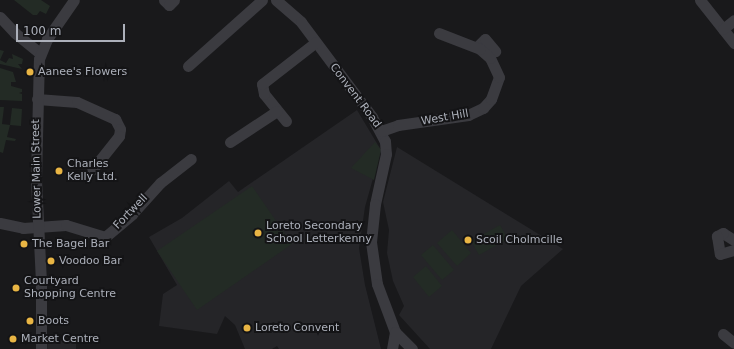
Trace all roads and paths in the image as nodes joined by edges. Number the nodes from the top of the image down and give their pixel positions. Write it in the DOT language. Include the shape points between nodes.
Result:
graph roads {
  1 [pos="74,0"];
  2 [pos="164,0"];
  3 [pos="174,0"];
  4 [pos="262,0"];
  5 [pos="276,0"];
  6 [pos="700,0"];
  7 [pos="0,17"];
  8 [pos="734,20"];
  9 [pos="723,29"];
  10 [pos="439,34"];
  11 [pos="316,42"];
  12 [pos="734,43"];
  13 [pos="477,47"];
  14 [pos="495,51"];
  15 [pos="40,53"];
  16 [pos="188,66"];
  17 [pos="37,99"];
  18 [pos="277,111"];
  19 [pos="286,121"];
  20 [pos="381,131"];
  21 [pos="230,142"];
  22 [pos="191,159"];
  23 [pos="92,170"];
  24 [pos="0,223"];
  25 [pos="38,226"];
  26 [pos="734,240"];
  27 [pos="734,250"];
  28 [pos="395,332"];
  29 [pos="723,334"];
  30 [pos="734,343"];
  31 [pos="41,349"];
  32 [pos="392,349"];
  33 [pos="412,349"];
  1 -- 15 [label="street, Lower Main Street"];
  2 -- 3 [label="street" via="169,5"];
  4 -- 16 [label="street"];
  5 -- 11 [label="street, Convent Road" via="301,22"];
  6 -- 9 [label="street"];
  7 -- 15 [label="street" via="14,33"];
  8 -- 9 [label="street"];
  9 -- 12 [label="street"];
  10 -- 13 [label="street, West Hill"];
  11 -- 18 [label="street" via="262,84 264,94"];
  11 -- 20 [label="street, Convent Road"];
  13 -- 14 [label="street, West Hill" via="485,39"];
  13 -- 20 [label="street, West Hill" via="490,58 499,77 491,99 483,108 468,115 398,125"];
  15 -- 17 [label="street, Lower Main Street"];
  17 -- 23 [label="street" via="77,102 115,119 120,129 119,136"];
  17 -- 25 [label="street, Lower Main Street"];
  18 -- 19 [label="street"];
  18 -- 21 [label="street"];
  20 -- 28 [label="street, Convent Road" via="386,154 375,204 371,242 377,284"];
  22 -- 25 [label="street, Fortwell" via="160,183 132,214 104,237 66,225"];
  24 -- 25 [label="street" via="22,228"];
  25 -- 31 [label="street, Lower Main Street"];
  26 -- 27 [label="street" via="723,233 718,236 720,254"];
  28 -- 32 [label="street"];
  28 -- 33 [label="street"];
  29 -- 30 [label="street"];
}
